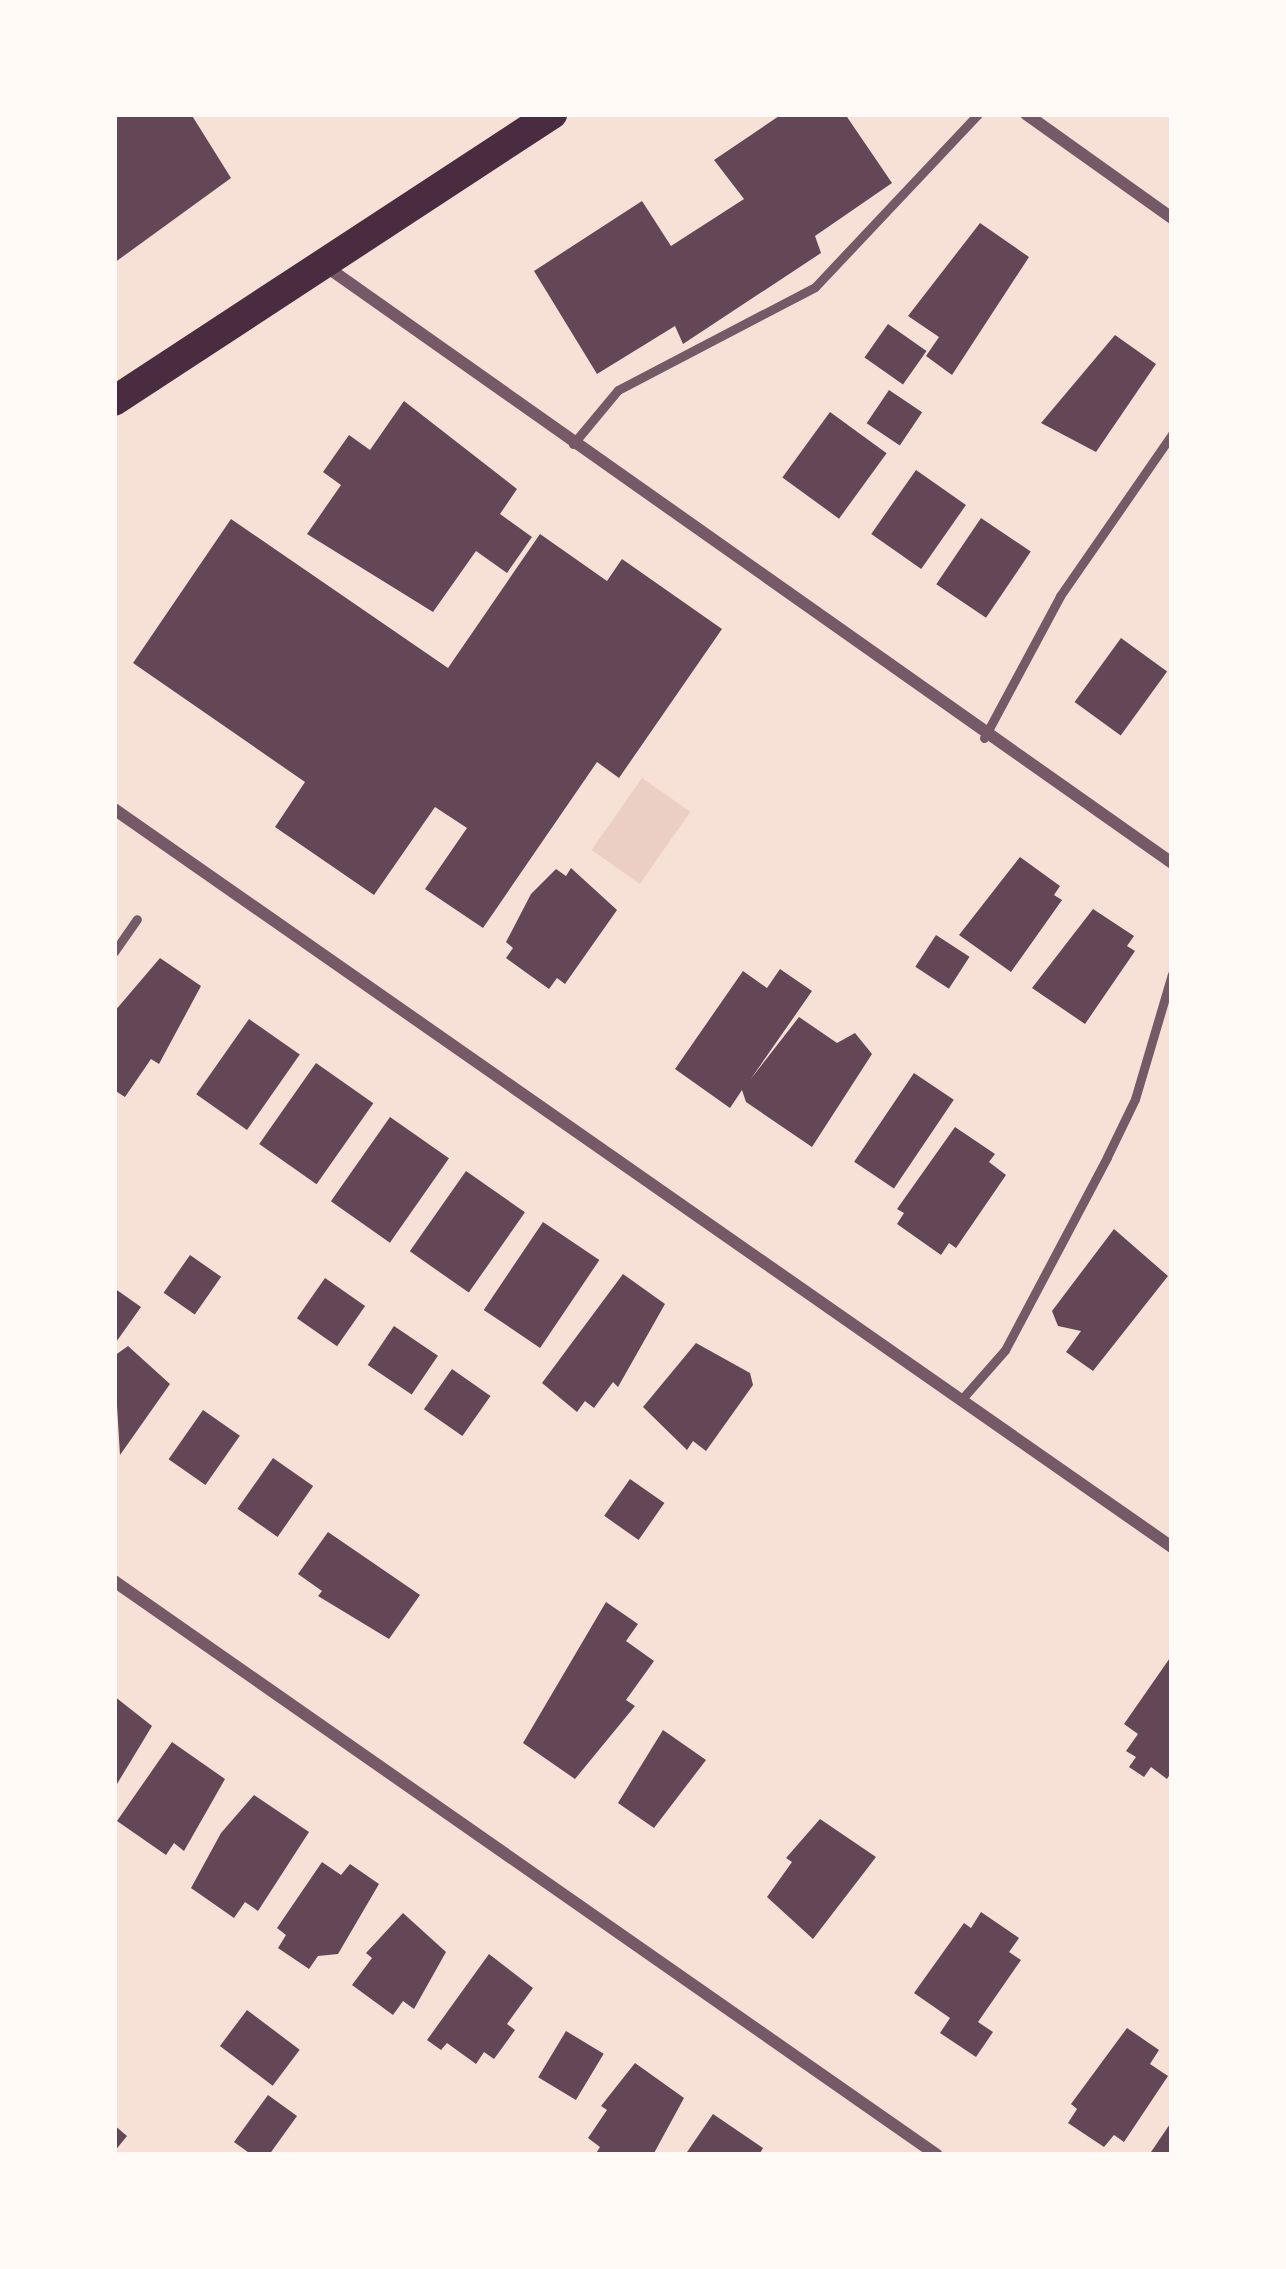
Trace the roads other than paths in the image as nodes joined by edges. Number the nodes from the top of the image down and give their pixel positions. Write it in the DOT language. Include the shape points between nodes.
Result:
graph roads {
  1 [pos="552,114"];
  2 [pos="978,114"];
  3 [pos="1026,114"];
  4 [pos="1172,218"];
  5 [pos="323,264"];
  6 [pos="114,400"];
  7 [pos="1172,434"];
  8 [pos="573,444"];
  9 [pos="984,738"];
  10 [pos="115,812"];
  11 [pos="1172,863"];
  12 [pos="136,919"];
  13 [pos="114,952"];
  14 [pos="1172,974"];
  15 [pos="961,1400"];
  16 [pos="1172,1547"];
  17 [pos="114,1581"];
  18 [pos="937,2155"];
  1 -- 5 [label="main road"];
  2 -- 8 [label="lane" via="815,286 618,390"];
  3 -- 4 [label="street"];
  5 -- 6 [label="main road"];
  5 -- 8 [label="street"];
  7 -- 9 [label="lane" via="1060,596"];
  8 -- 9 [label="street"];
  9 -- 11 [label="street"];
  10 -- 15 [label="street"];
  12 -- 13 [label="lane"];
  14 -- 15 [label="lane" via="1135,1099 1107,1157 1005,1351"];
  15 -- 16 [label="street"];
  17 -- 18 [label="street"];
}
